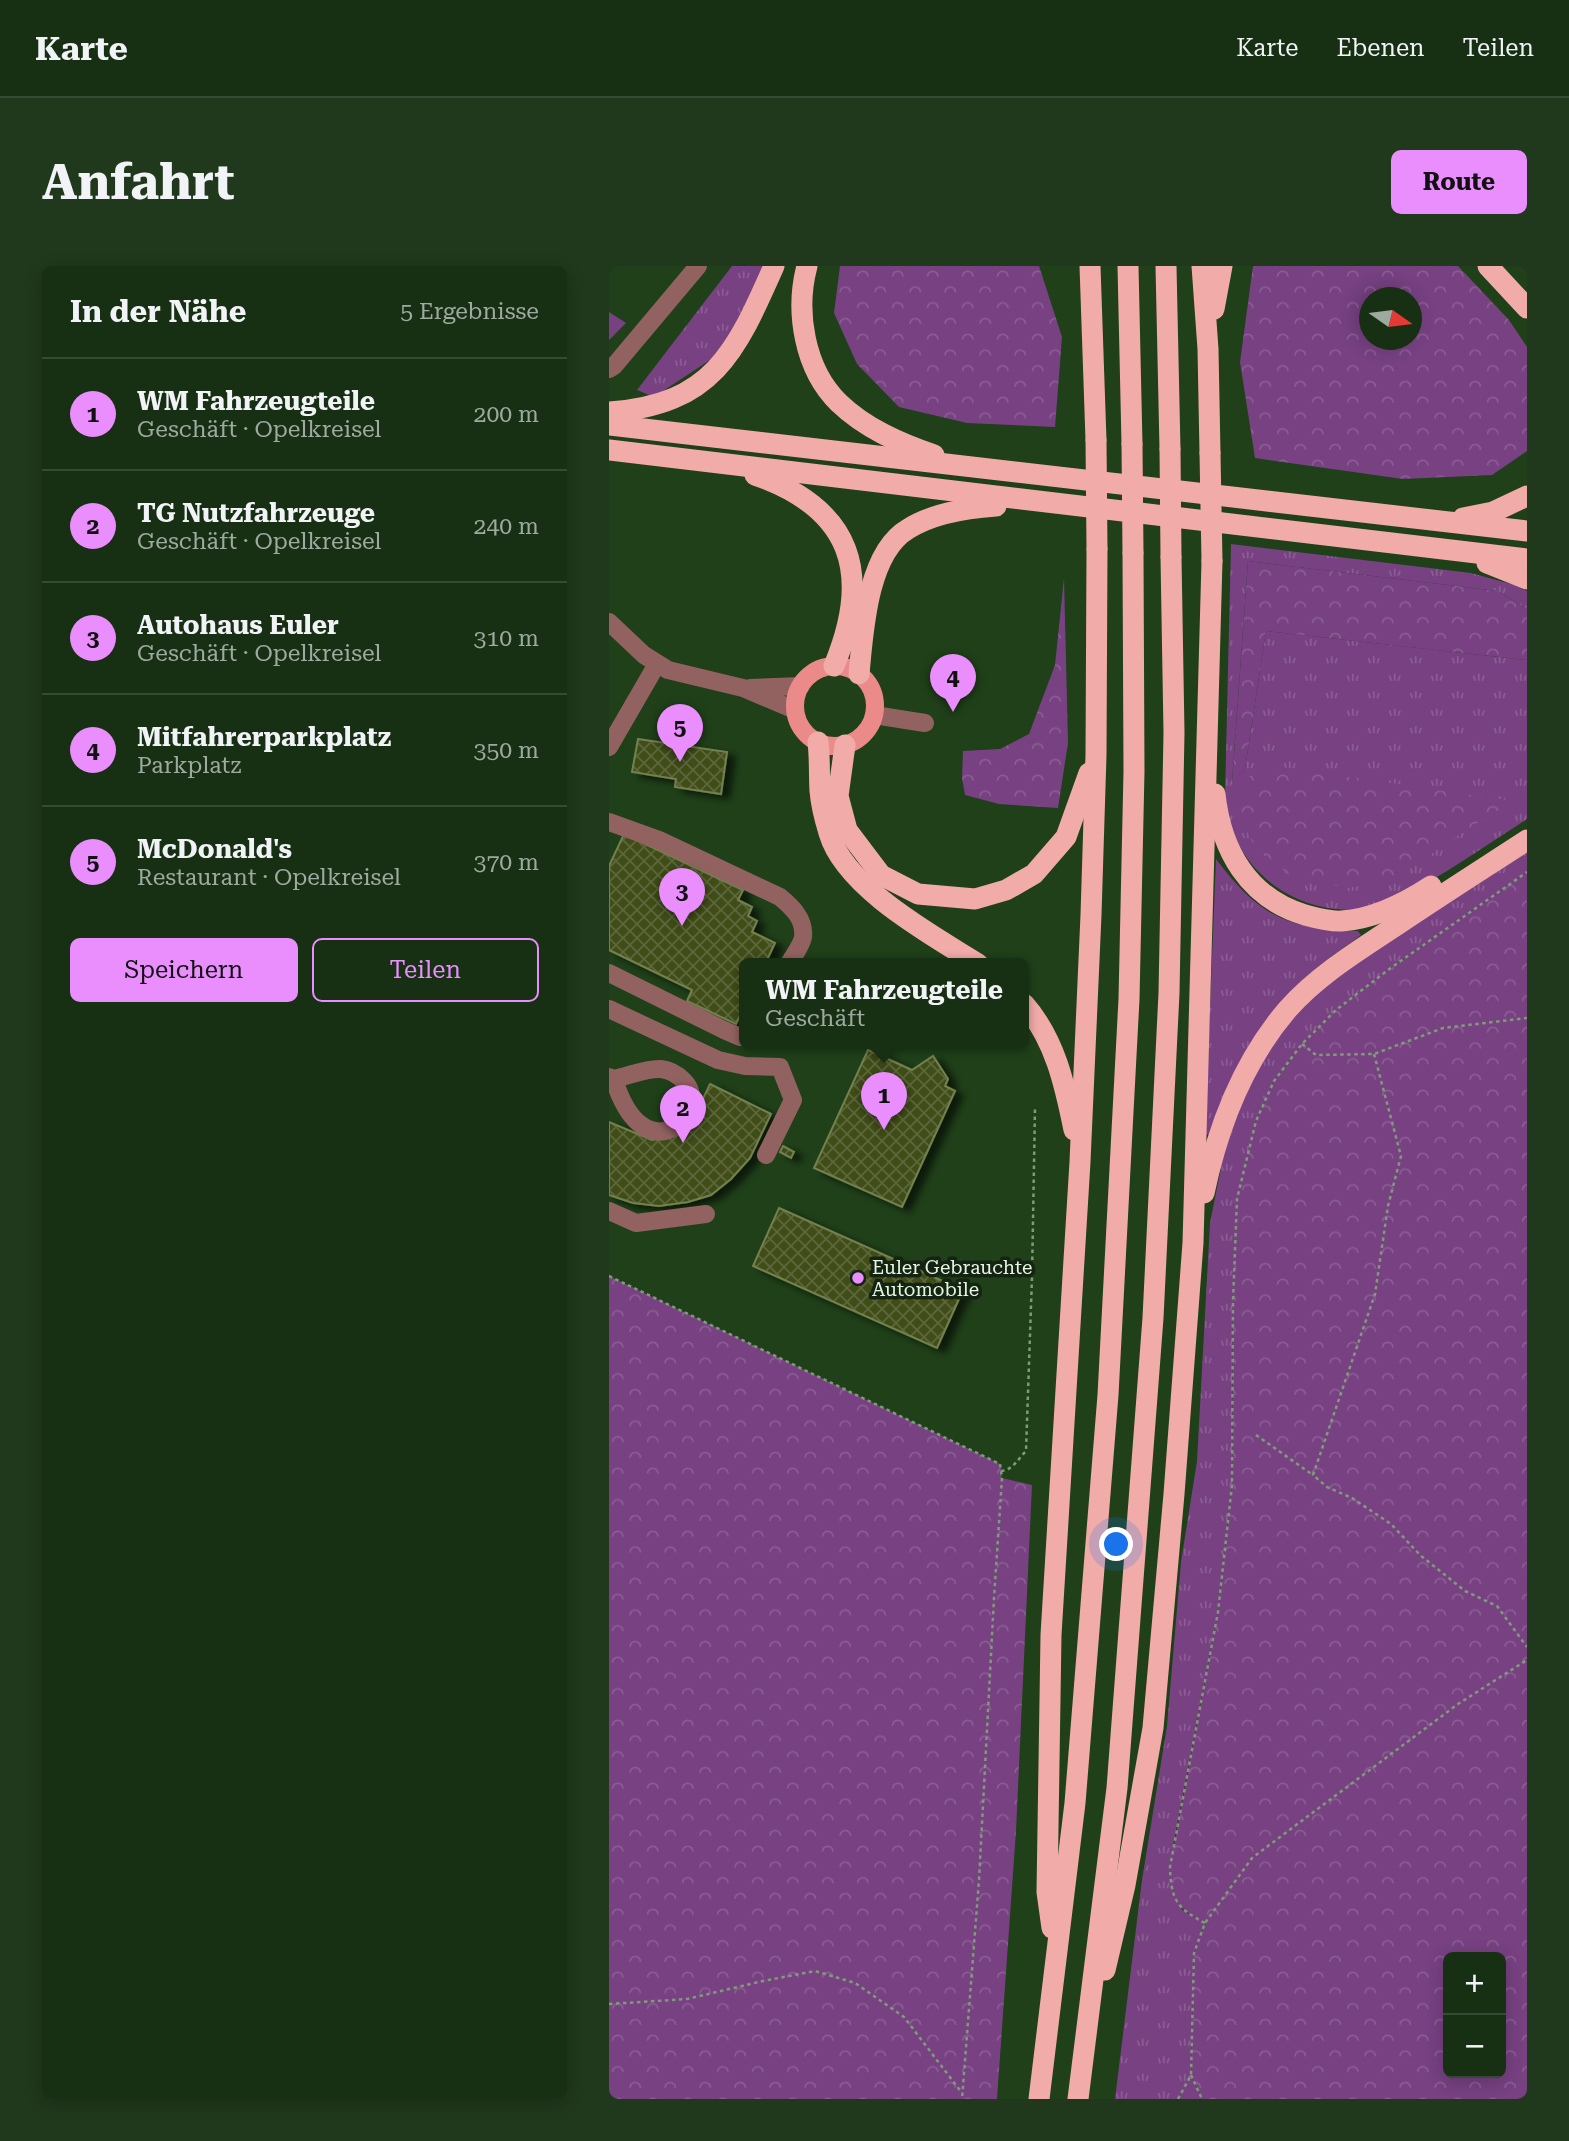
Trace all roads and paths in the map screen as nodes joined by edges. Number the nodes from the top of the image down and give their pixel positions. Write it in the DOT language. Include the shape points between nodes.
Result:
graph roads {
  1 [pos="698,266"];
  2 [pos="774,266"];
  3 [pos="807,266"];
  4 [pos="1076,266"];
  5 [pos="1090,266"];
  6 [pos="1128,266"];
  7 [pos="1166,266"];
  8 [pos="1202,266"];
  9 [pos="1222,266"];
  10 [pos="1488,266"];
  11 [pos="1502,266"];
  12 [pos="1527,293"];
  13 [pos="1527,308"];
  14 [pos="1209,349"];
  15 [pos="1094,361"];
  16 [pos="609,369"];
  17 [pos="609,412"];
  18 [pos="609,425"];
  19 [pos="609,450"];
  20 [pos="727,465"];
  21 [pos="965,466"];
  22 [pos="1527,496"];
  23 [pos="1039,503"];
  24 [pos="1445,522"];
  25 [pos="1527,531"];
  26 [pos="1445,550"];
  27 [pos="1527,559"];
  28 [pos="1527,579"];
  29 [pos="609,622"];
  30 [pos="657,664"];
  31 [pos="834,666"];
  32 [pos="859,674"];
  33 [pos="801,686"];
  34 [pos="743,688"];
  35 [pos="1208,708"];
  36 [pos="796,710"];
  37 [pos="874,715"];
  38 [pos="925,723"];
  39 [pos="818,742"];
  40 [pos="845,745"];
  41 [pos="609,747"];
  42 [pos="1096,755"];
  43 [pos="609,822"];
  44 [pos="1527,824"];
  45 [pos="1527,840"];
  46 [pos="1527,872"];
  47 [pos="792,958"];
  48 [pos="969,958"];
  49 [pos="609,973"];
  50 [pos="609,1009"];
  51 [pos="1029,1009"];
  52 [pos="1527,1018"];
  53 [pos="739,1037"];
  54 [pos="1302,1044"];
  55 [pos="1374,1054"];
  56 [pos="612,1078"];
  57 [pos="1035,1108"];
  58 [pos="766,1155"];
  59 [pos="1080,1162"];
  60 [pos="609,1211"];
  61 [pos="706,1214"];
  62 [pos="1193,1243"];
  63 [pos="609,1276"];
  64 [pos="1256,1435"];
  65 [pos="1001,1471"];
  66 [pos="1313,1475"];
  67 [pos="1527,1647"];
  68 [pos="1527,1660"];
  69 [pos="1205,1923"];
  70 [pos="1056,1963"];
  71 [pos="609,2004"];
  72 [pos="1084,2043"];
  73 [pos="1191,2075"];
  74 [pos="962,2092"];
  75 [pos="963,2099"];
  76 [pos="1039,2099"];
  77 [pos="1078,2099"];
  78 [pos="1178,2099"];
  79 [pos="1202,2099"];
  1 -- 16 [label="street"];
  2 -- 17 [label="highway" via="749,322 712,374 667,402"];
  3 -- 21 [label="highway" via="802,316 807,346 837,401 882,434"];
  4 -- 15 [label="highway"];
  5 -- 15 [label="highway"];
  6 -- 70 [label="highway, bridge" via="1134,771 1129,999 1109,1381 1075,1802"];
  7 -- 72 [label="highway, bridge" via="1174,733 1169,993 1153,1318 1117,1788"];
  8 -- 14 [label="highway"];
  9 -- 14 [label="highway"];
  10 -- 13 [label="highway"];
  11 -- 12 [label="highway"];
  14 -- 35 [label="highway, bridge" via="1212,561"];
  15 -- 42 [label="highway, bridge"];
  18 -- 21 [label="highway"];
  19 -- 20 [label="highway"];
  20 -- 23 [label="highway"];
  20 -- 31 [label="highway" via="808,501 841,537 851,560 854,590"];
  21 -- 24 [label="highway"];
  22 -- 24 [label="highway" via="1493,512"];
  23 -- 26 [label="highway"];
  23 -- 32 [label="highway" via="942,514 905,530 876,573"];
  24 -- 25 [label="highway"];
  26 -- 27 [label="highway"];
  26 -- 28 [label="highway"];
  29 -- 30 [label="street"];
  30 -- 34 [label="street"];
  30 -- 41 [label="street"];
  31 -- 32 [label="main road"];
  31 -- 33 [label="main road" via="809,676"];
  32 -- 37 [label="main road" via="875,700"];
  33 -- 34 [label="street"];
  33 -- 36 [label="main road"];
  34 -- 36 [label="street"];
  35 -- 44 [label="highway" via="1217,810 1232,856 1261,893 1287,910 1341,922 1372,915 1411,899"];
  35 -- 62 [label="highway"];
  36 -- 39 [label="main road" via="799,723"];
  37 -- 38 [label="street"];
  37 -- 40 [label="main road" via="863,734"];
  39 -- 40 [label="main road"];
  39 -- 48 [label="highway" via="820,793 827,825 848,868 900,914"];
  40 -- 42 [label="highway" via="838,796 847,830 881,875 918,894 975,899 1006,890 1034,874 1066,836"];
  42 -- 59 [label="highway"];
  43 -- 47 [label="street" via="659,840 780,897 794,909 803,937"];
  45 -- 62 [label="highway" via="1341,962 1289,1008 1241,1077 1222,1121"];
  46 -- 54 [label="path" via="1335,1010"];
  49 -- 53 [label="street"];
  50 -- 58 [label="street" via="718,1060 780,1067 793,1100"];
  51 -- 59 [label="highway" via="1061,1070"];
  52 -- 55 [label="path" via="1443,1028"];
  54 -- 55 [label="path" via="1316,1055"];
  54 -- 69 [label="path" via="1274,1081 1256,1121 1237,1199 1232,1485 1218,1612 1170,1867 1178,1905"];
  55 -- 66 [label="path" via="1401,1157 1388,1206 1375,1294"];
  56 -- 56 [label="street" via="661,1069 676,1073 687,1084 691,1107 683,1122 672,1129 659,1133 644,1128 623,1105"];
  57 -- 65 [label="path" via="1025,1451 1007,1471"];
  59 -- 70 [label="highway" via="1051,1634 1048,1892"];
  60 -- 61 [label="street" via="636,1223"];
  62 -- 72 [label="highway" via="1153,1728 1122,1897"];
  63 -- 65 [label="path" via="1000,1464"];
  64 -- 66 [label="path"];
  65 -- 74 [label="path" via="979,1881"];
  66 -- 67 [label="path" via="1391,1524 1420,1555 1465,1591 1497,1606"];
  68 -- 69 [label="path" via="1458,1704 1252,1858"];
  69 -- 73 [label="path" via="1194,1953"];
  70 -- 76 [label="highway"];
  71 -- 74 [label="path" via="687,1999 815,1971 855,1983 904,2017"];
  72 -- 77 [label="highway"];
  73 -- 78 [label="path"];
  73 -- 79 [label="path"];
  74 -- 75 [label="path"];
}
